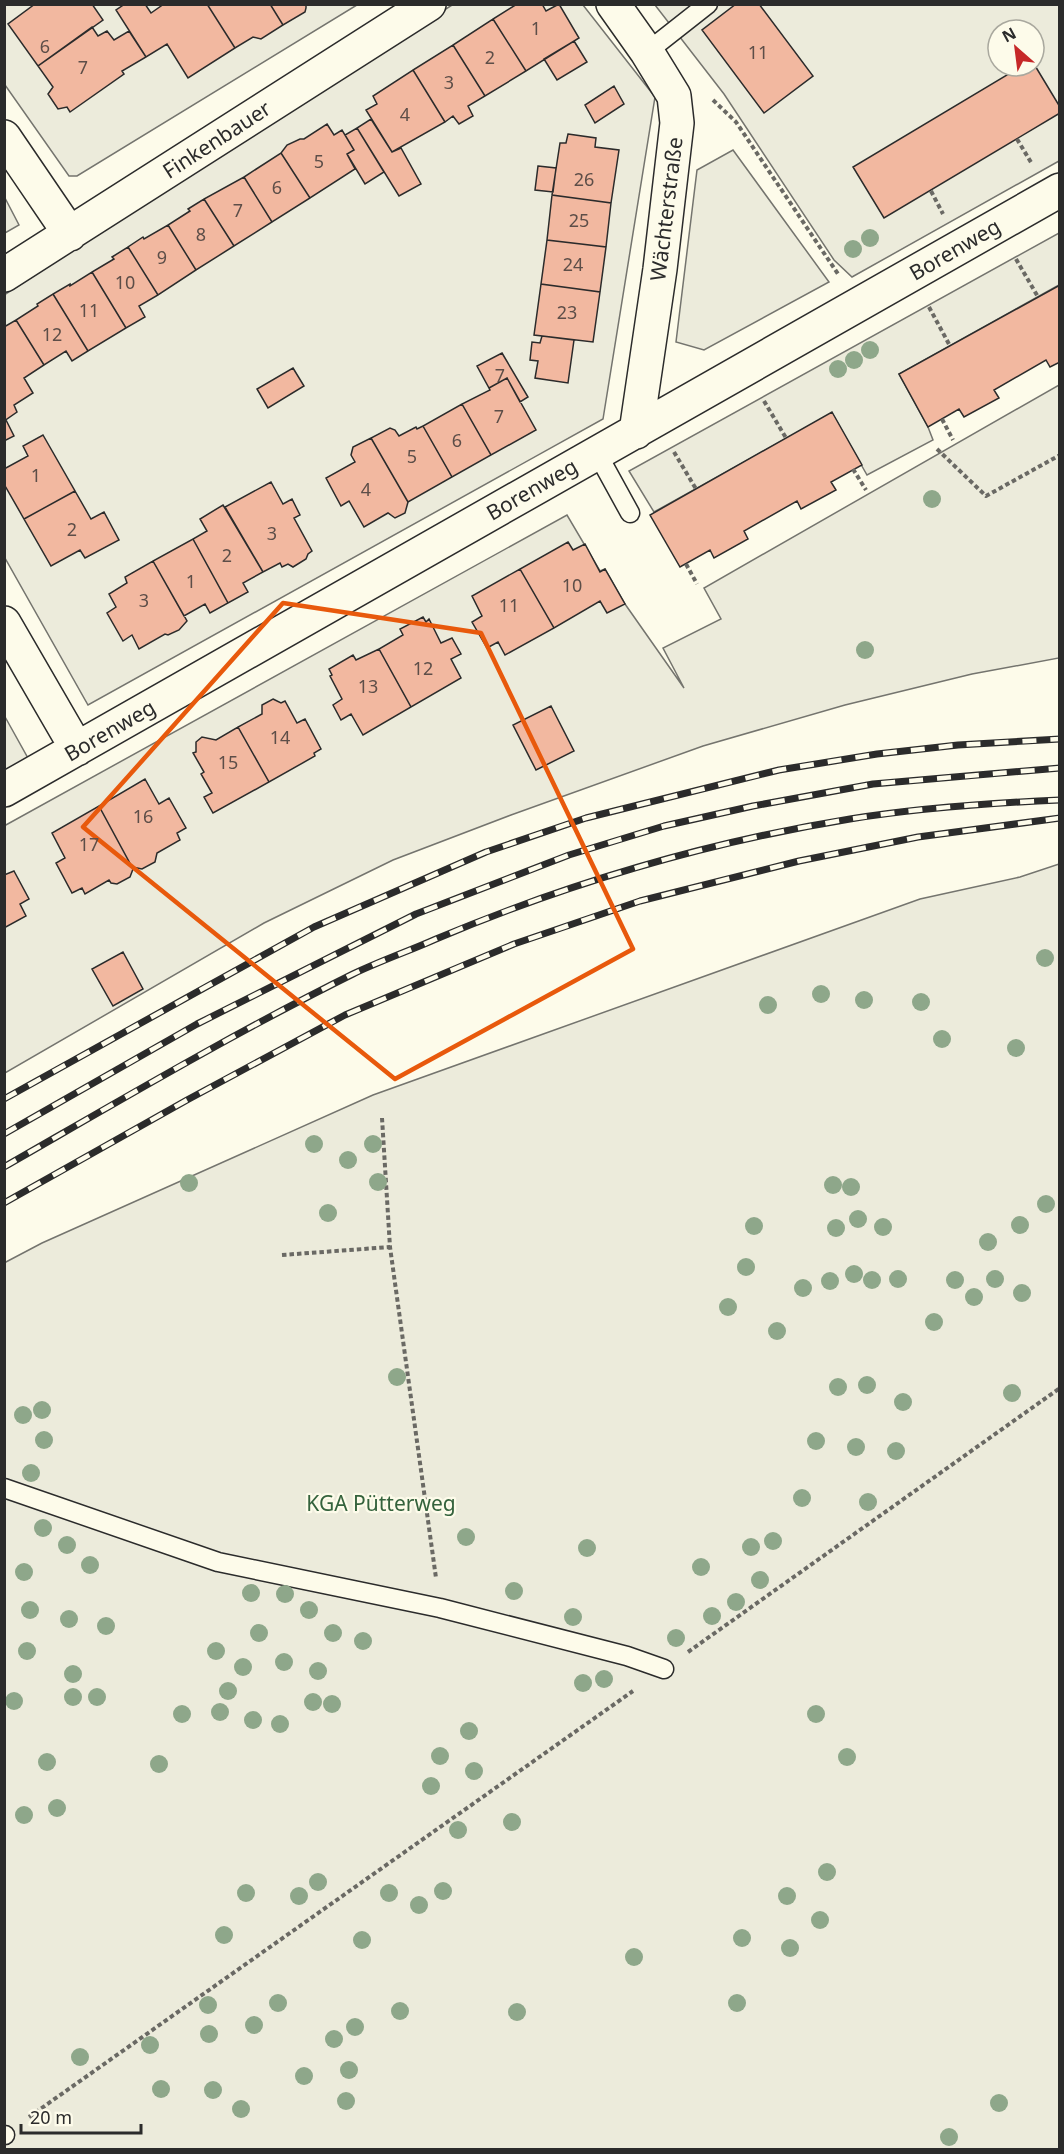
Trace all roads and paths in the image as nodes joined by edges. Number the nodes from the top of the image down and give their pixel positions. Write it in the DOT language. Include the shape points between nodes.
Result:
graph roads {
  1 [pos="429,4"];
  2 [pos="613,4"];
  3 [pos="708,4"];
  4 [pos="647,52"];
  5 [pos="674,96"];
  6 [pos="4,137"];
  7 [pos="1017,139"];
  8 [pos="1048,182"];
  9 [pos="931,191"];
  10 [pos="948,223"];
  11 [pos="70,234"];
  12 [pos="1015,258"];
  13 [pos="4,275"];
  14 [pos="1038,297"];
  15 [pos="859,304"];
  16 [pos="928,306"];
  17 [pos="950,346"];
  18 [pos="942,419"];
  19 [pos="778,426"];
  20 [pos="636,432"];
  21 [pos="786,438"];
  22 [pos="953,440"];
  23 [pos="937,449"];
  24 [pos="597,453"];
  25 [pos="1059,455"];
  26 [pos="853,469"];
  27 [pos="688,476"];
  28 [pos="696,489"];
  29 [pos="866,490"];
  30 [pos="630,513"];
  31 [pos="686,564"];
  32 [pos="697,584"];
  33 [pos="4,623"];
  34 [pos="77,749"];
  35 [pos="4,790"];
  36 [pos="382,1118"];
  37 [pos="390,1247"];
  38 [pos="282,1255"];
  39 [pos="1059,1388"];
  40 [pos="4,1488"];
  41 [pos="440,1608"];
  42 [pos="664,1669"];
  43 [pos="24,2121"];
  1 -- 11 [label="street, Finkenbauer"];
  2 -- 4 [label="street, Wächterstraße"];
  3 -- 4 [label="lane"];
  4 -- 5 [label="street, Wächterstraße"];
  5 -- 15 [label="path" via="712,99 736,122"];
  5 -- 20 [label="street, Wächterstraße" via="677,123"];
  6 -- 11 [label="street"];
  7 -- 8 [label="path"];
  8 -- 15 [label="street, Borenweg"];
  9 -- 10 [label="path"];
  11 -- 13 [label="street, Finkenbauer"];
  12 -- 14 [label="path"];
  15 -- 20 [label="street, Borenweg"];
  16 -- 17 [label="path"];
  18 -- 22 [label="path"];
  19 -- 21 [label="path"];
  20 -- 24 [label="street, Borenweg"];
  23 -- 25 [label="path" via="986,496"];
  24 -- 30 [label="lane"];
  24 -- 34 [label="street, Borenweg"];
  26 -- 29 [label="path"];
  27 -- 28 [label="path"];
  31 -- 32 [label="path"];
  33 -- 34 [label="street"];
  34 -- 35 [label="street, Borenweg"];
  36 -- 37 [label="path"];
  37 -- 38 [label="path"];
  37 -- 41 [label="path"];
  39 -- 42 [label="path"];
  40 -- 41 [label="lane" via="218,1562"];
  41 -- 42 [label="lane"];
  42 -- 43 [label="path"];
}
